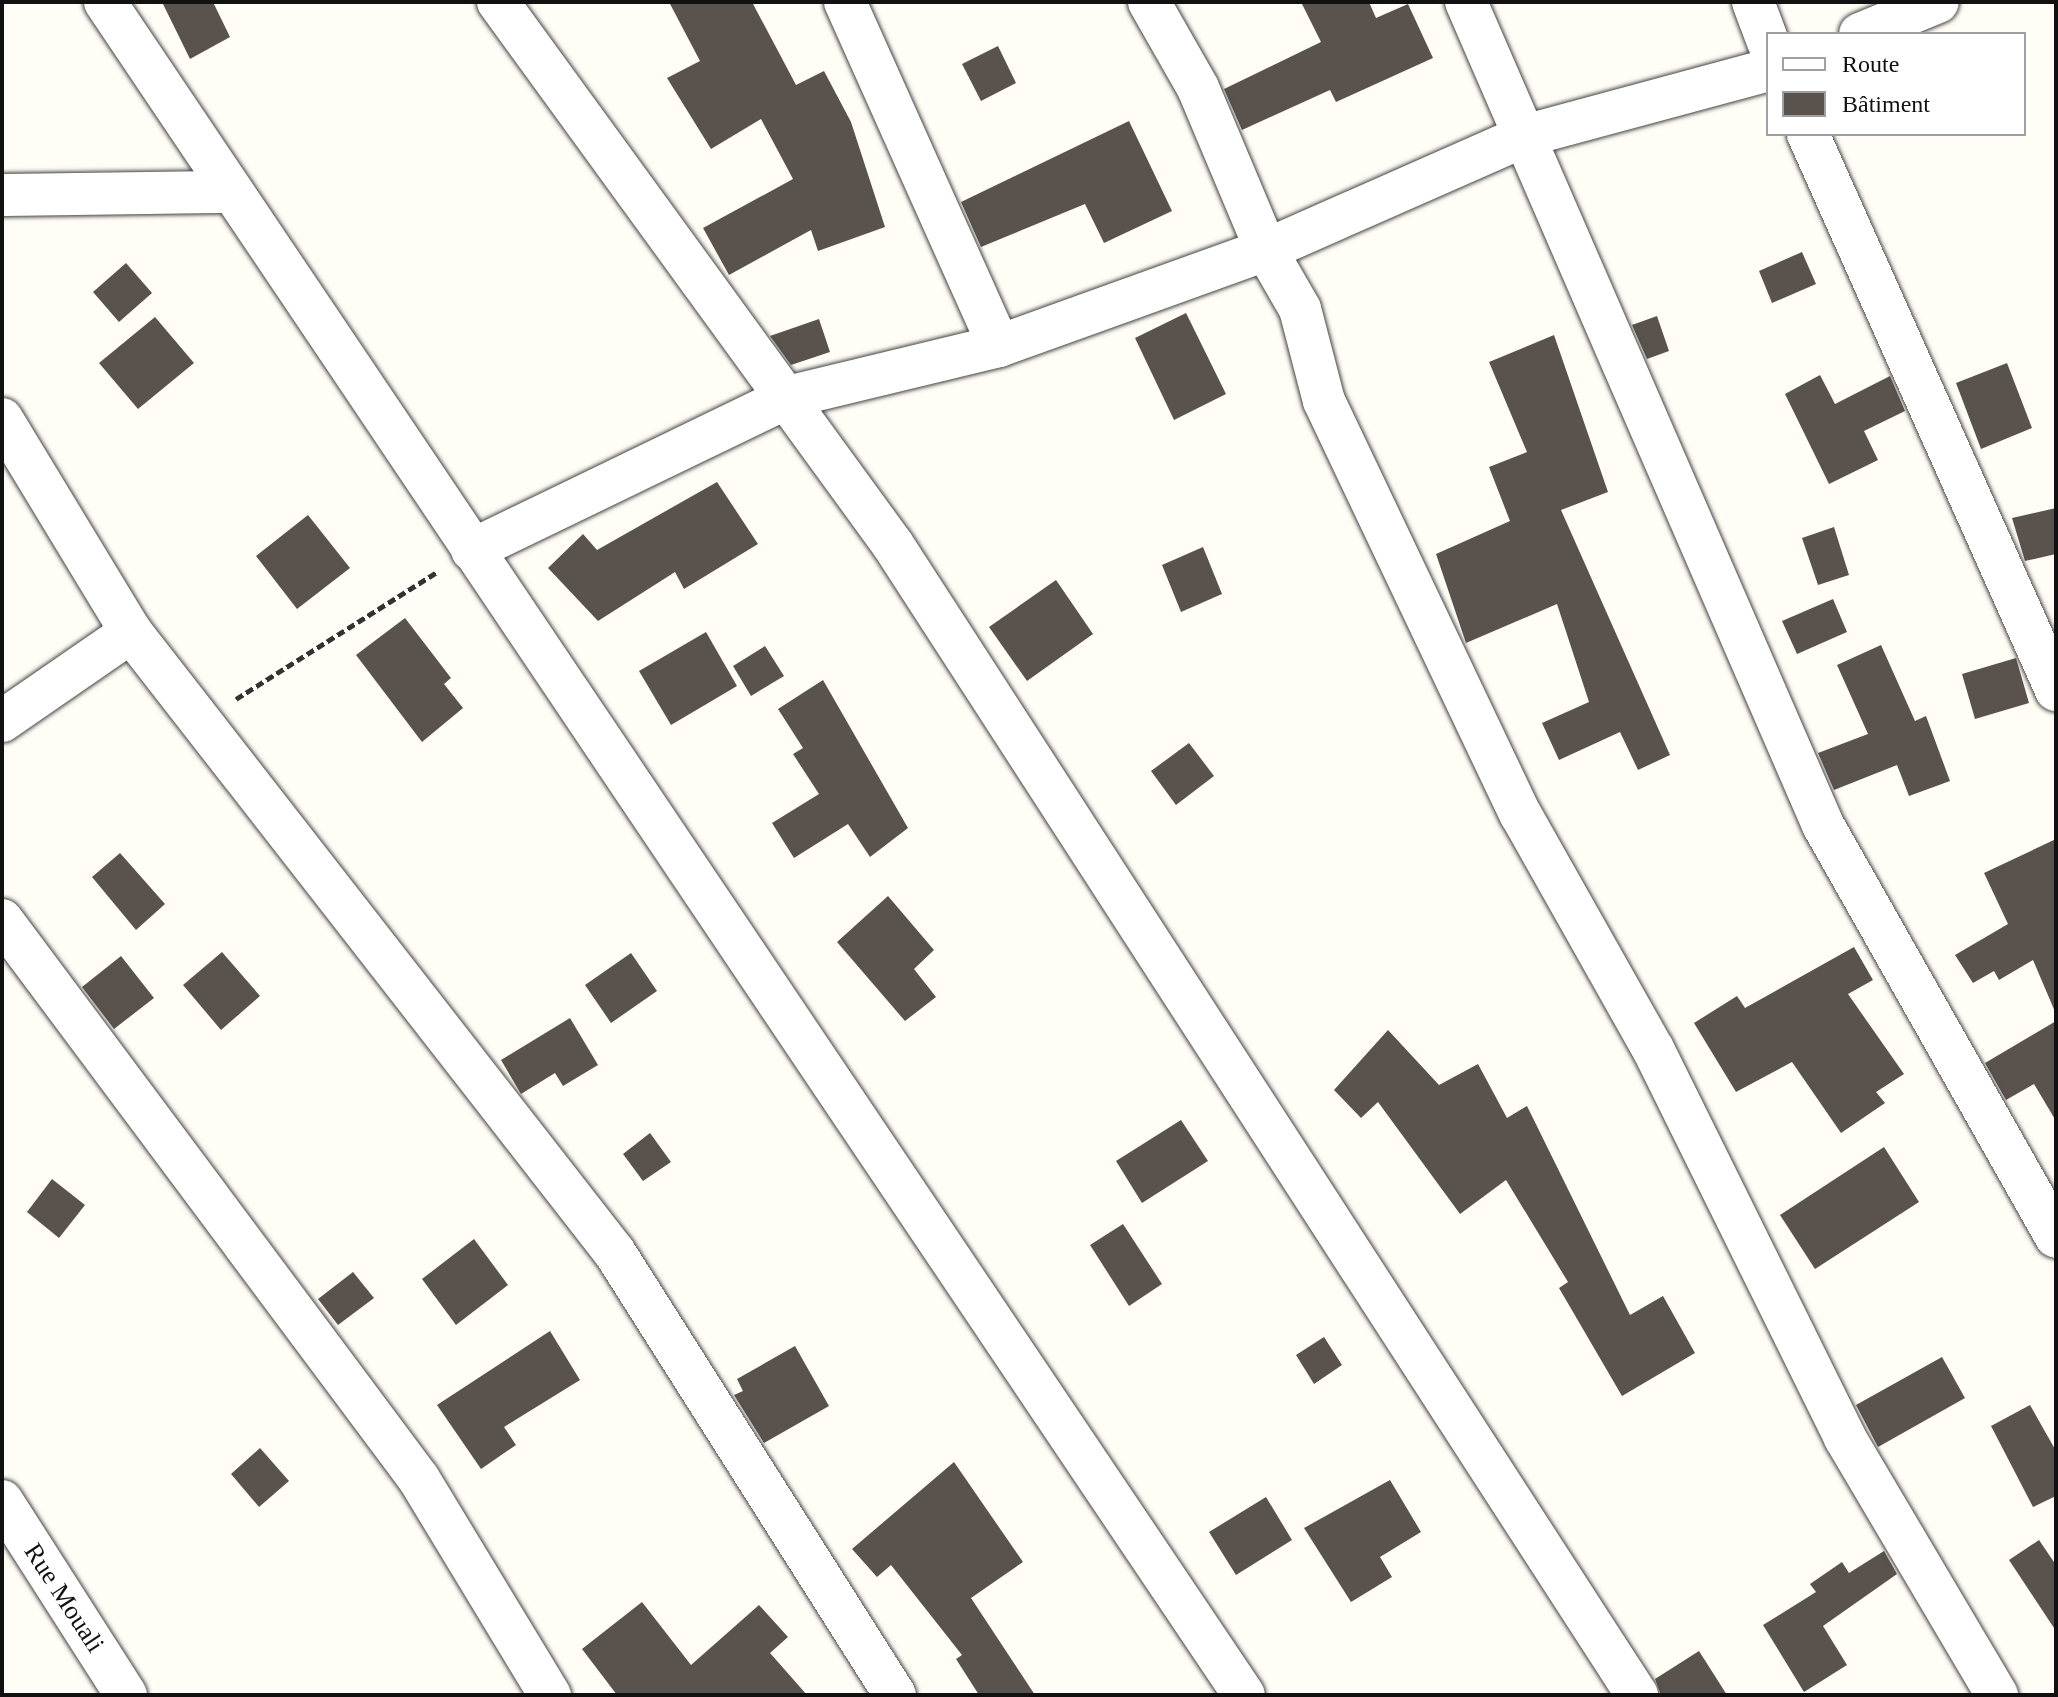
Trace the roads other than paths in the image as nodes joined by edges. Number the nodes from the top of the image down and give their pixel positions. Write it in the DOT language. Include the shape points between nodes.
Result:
graph roads {
  1 [pos="105,2"];
  2 [pos="498,2"];
  3 [pos="845,2"];
  4 [pos="1149,2"];
  5 [pos="1466,2"];
  6 [pos="1753,2"];
  7 [pos="1938,2"];
  8 [pos="1865,32"];
  9 [pos="1766,37"];
  10 [pos="1766,71"];
  11 [pos="1524,136"];
  12 [pos="1809,136"];
  13 [pos="231,192"];
  14 [pos="2,195"];
  15 [pos="1266,250"];
  16 [pos="999,346"];
  17 [pos="788,397"];
  18 [pos="2,419"];
  19 [pos="472,550"];
  20 [pos="131,632"];
  21 [pos="2056,690"];
  22 [pos="2,721"];
  23 [pos="2,920"];
  24 [pos="2056,1237"];
  25 [pos="2,1501"];
  26 [pos="126,1695"];
  27 [pos="550,1695"];
  28 [pos="895,1695"];
  29 [pos="1244,1695"];
  30 [pos="1637,1695"];
  31 [pos="1997,1695"];
  1 -- 13 [label="street"];
  2 -- 17 [label="street"];
  3 -- 16 [label="street"];
  4 -- 15 [label="street" via="1198,88"];
  5 -- 11 [label="street"];
  6 -- 9 [label="street"];
  7 -- 8 [label="street"];
  10 -- 11 [label="street"];
  11 -- 15 [label="street"];
  11 -- 24 [label="street" via="1823,825"];
  12 -- 21 [label="street"];
  13 -- 14 [label="street"];
  13 -- 19 [label="street"];
  15 -- 16 [label="street"];
  15 -- 31 [label="street" via="1300,309 1324,401 1521,815 1653,1049 1845,1438"];
  16 -- 17 [label="street"];
  17 -- 19 [label="street"];
  17 -- 30 [label="street" via="893,545"];
  18 -- 20 [label="street"];
  19 -- 29 [label="street" via="716,902"];
  20 -- 22 [label="street"];
  20 -- 28 [label="street" via="615,1253"];
  23 -- 27 [label="street" via="419,1479"];
  25 -- 26 [label="street, Rue Mouali"];
}
